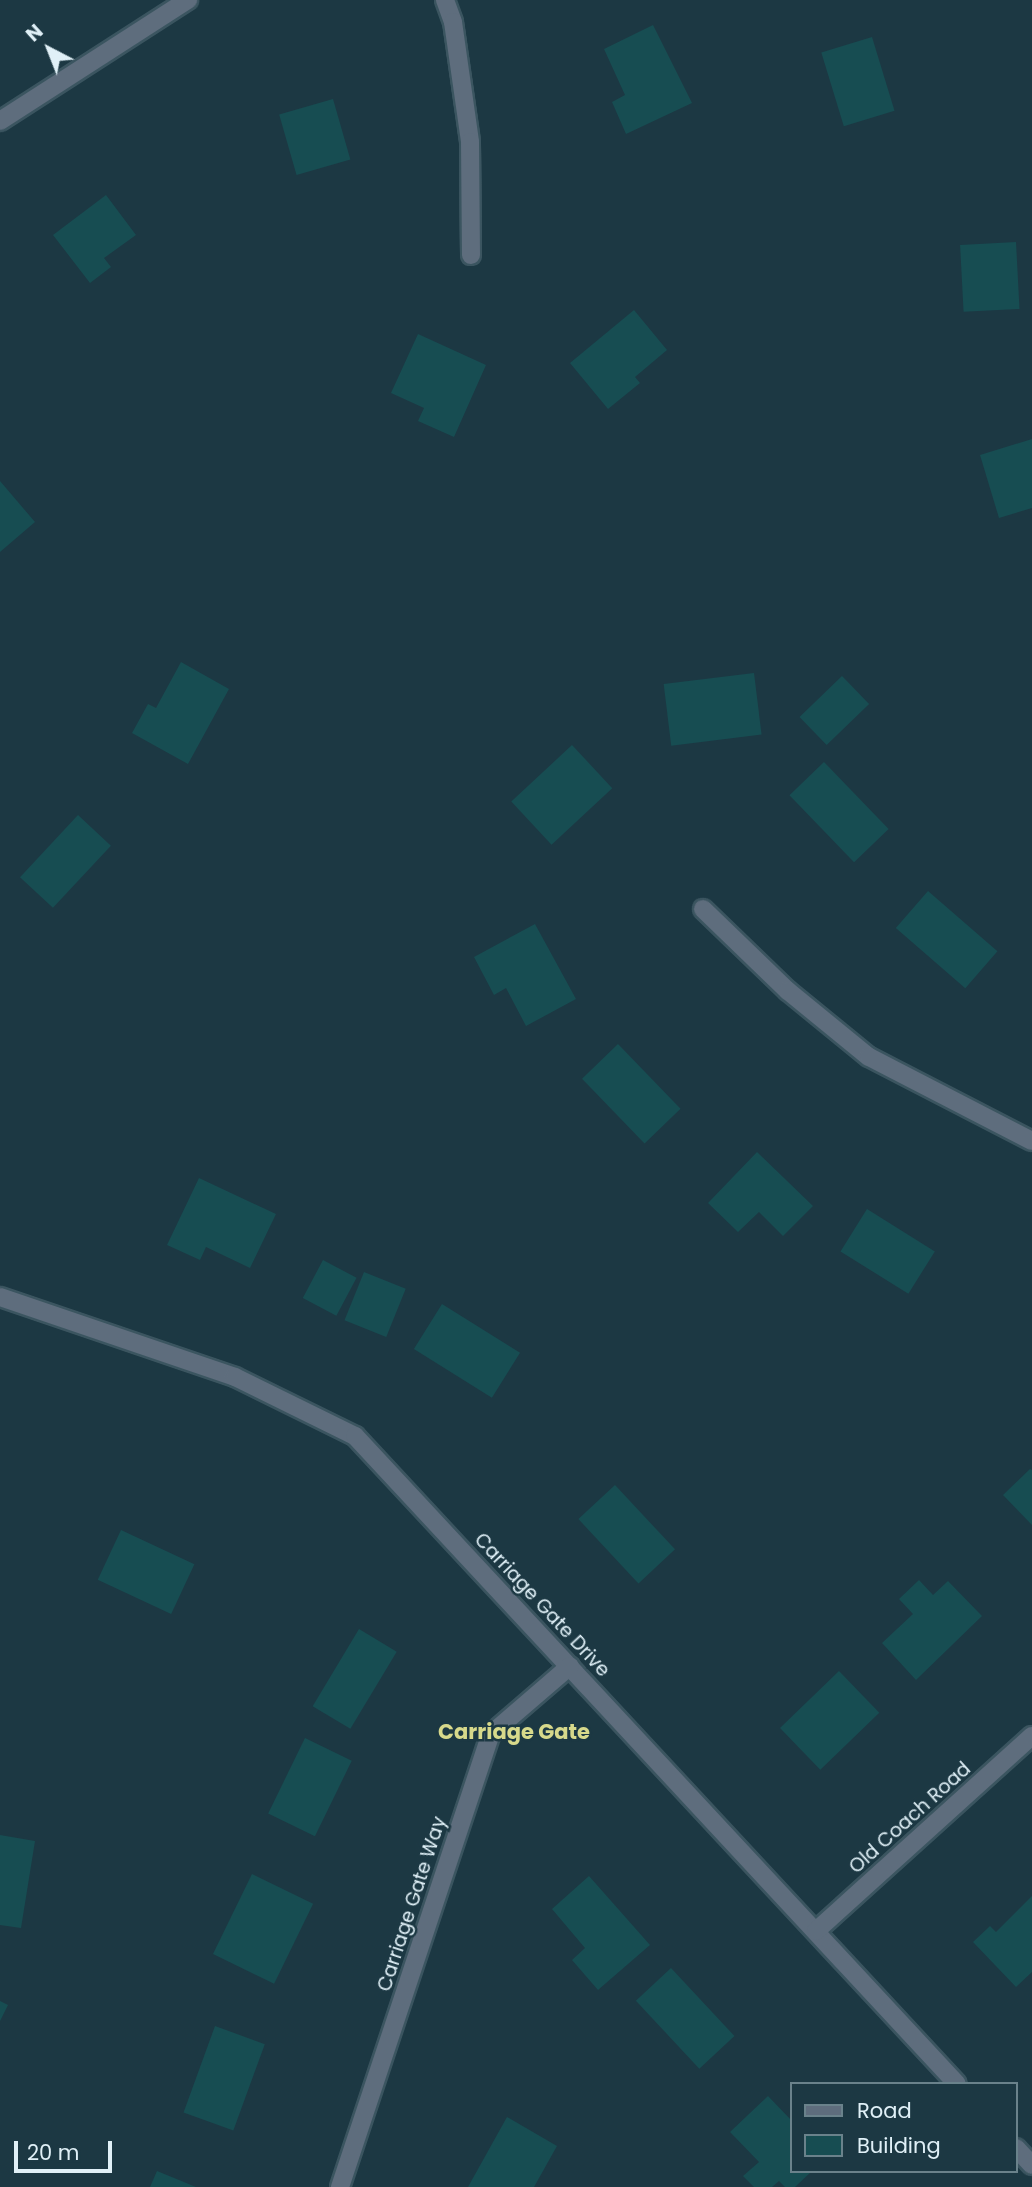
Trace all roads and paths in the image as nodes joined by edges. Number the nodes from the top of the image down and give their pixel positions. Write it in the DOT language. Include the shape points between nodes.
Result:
graph roads {
  1 [pos="188,0"];
  2 [pos="445,0"];
  3 [pos="0,121"];
  4 [pos="471,254"];
  5 [pos="704,909"];
  6 [pos="1032,1141"];
  7 [pos="0,1297"];
  8 [pos="570,1666"];
  9 [pos="1032,1737"];
  10 [pos="816,1931"];
  11 [pos="955,2082"];
  12 [pos="1018,2150"];
  13 [pos="1032,2165"];
  14 [pos="340,2187"];
  1 -- 3 [label="street"];
  2 -- 4 [label="street" via="453,22 470,142"];
  5 -- 6 [label="street" via="788,991 869,1057"];
  7 -- 8 [label="street, Carriage Gate Drive" via="235,1377 355,1436"];
  8 -- 10 [label="street, Carriage Gate Drive"];
  8 -- 14 [label="street, Carriage Gate Way" via="491,1734"];
  9 -- 10 [label="street, Old Coach Road"];
  10 -- 11 [label="street, Carriage Gate Drive"];
  12 -- 13 [label="street"];
}
